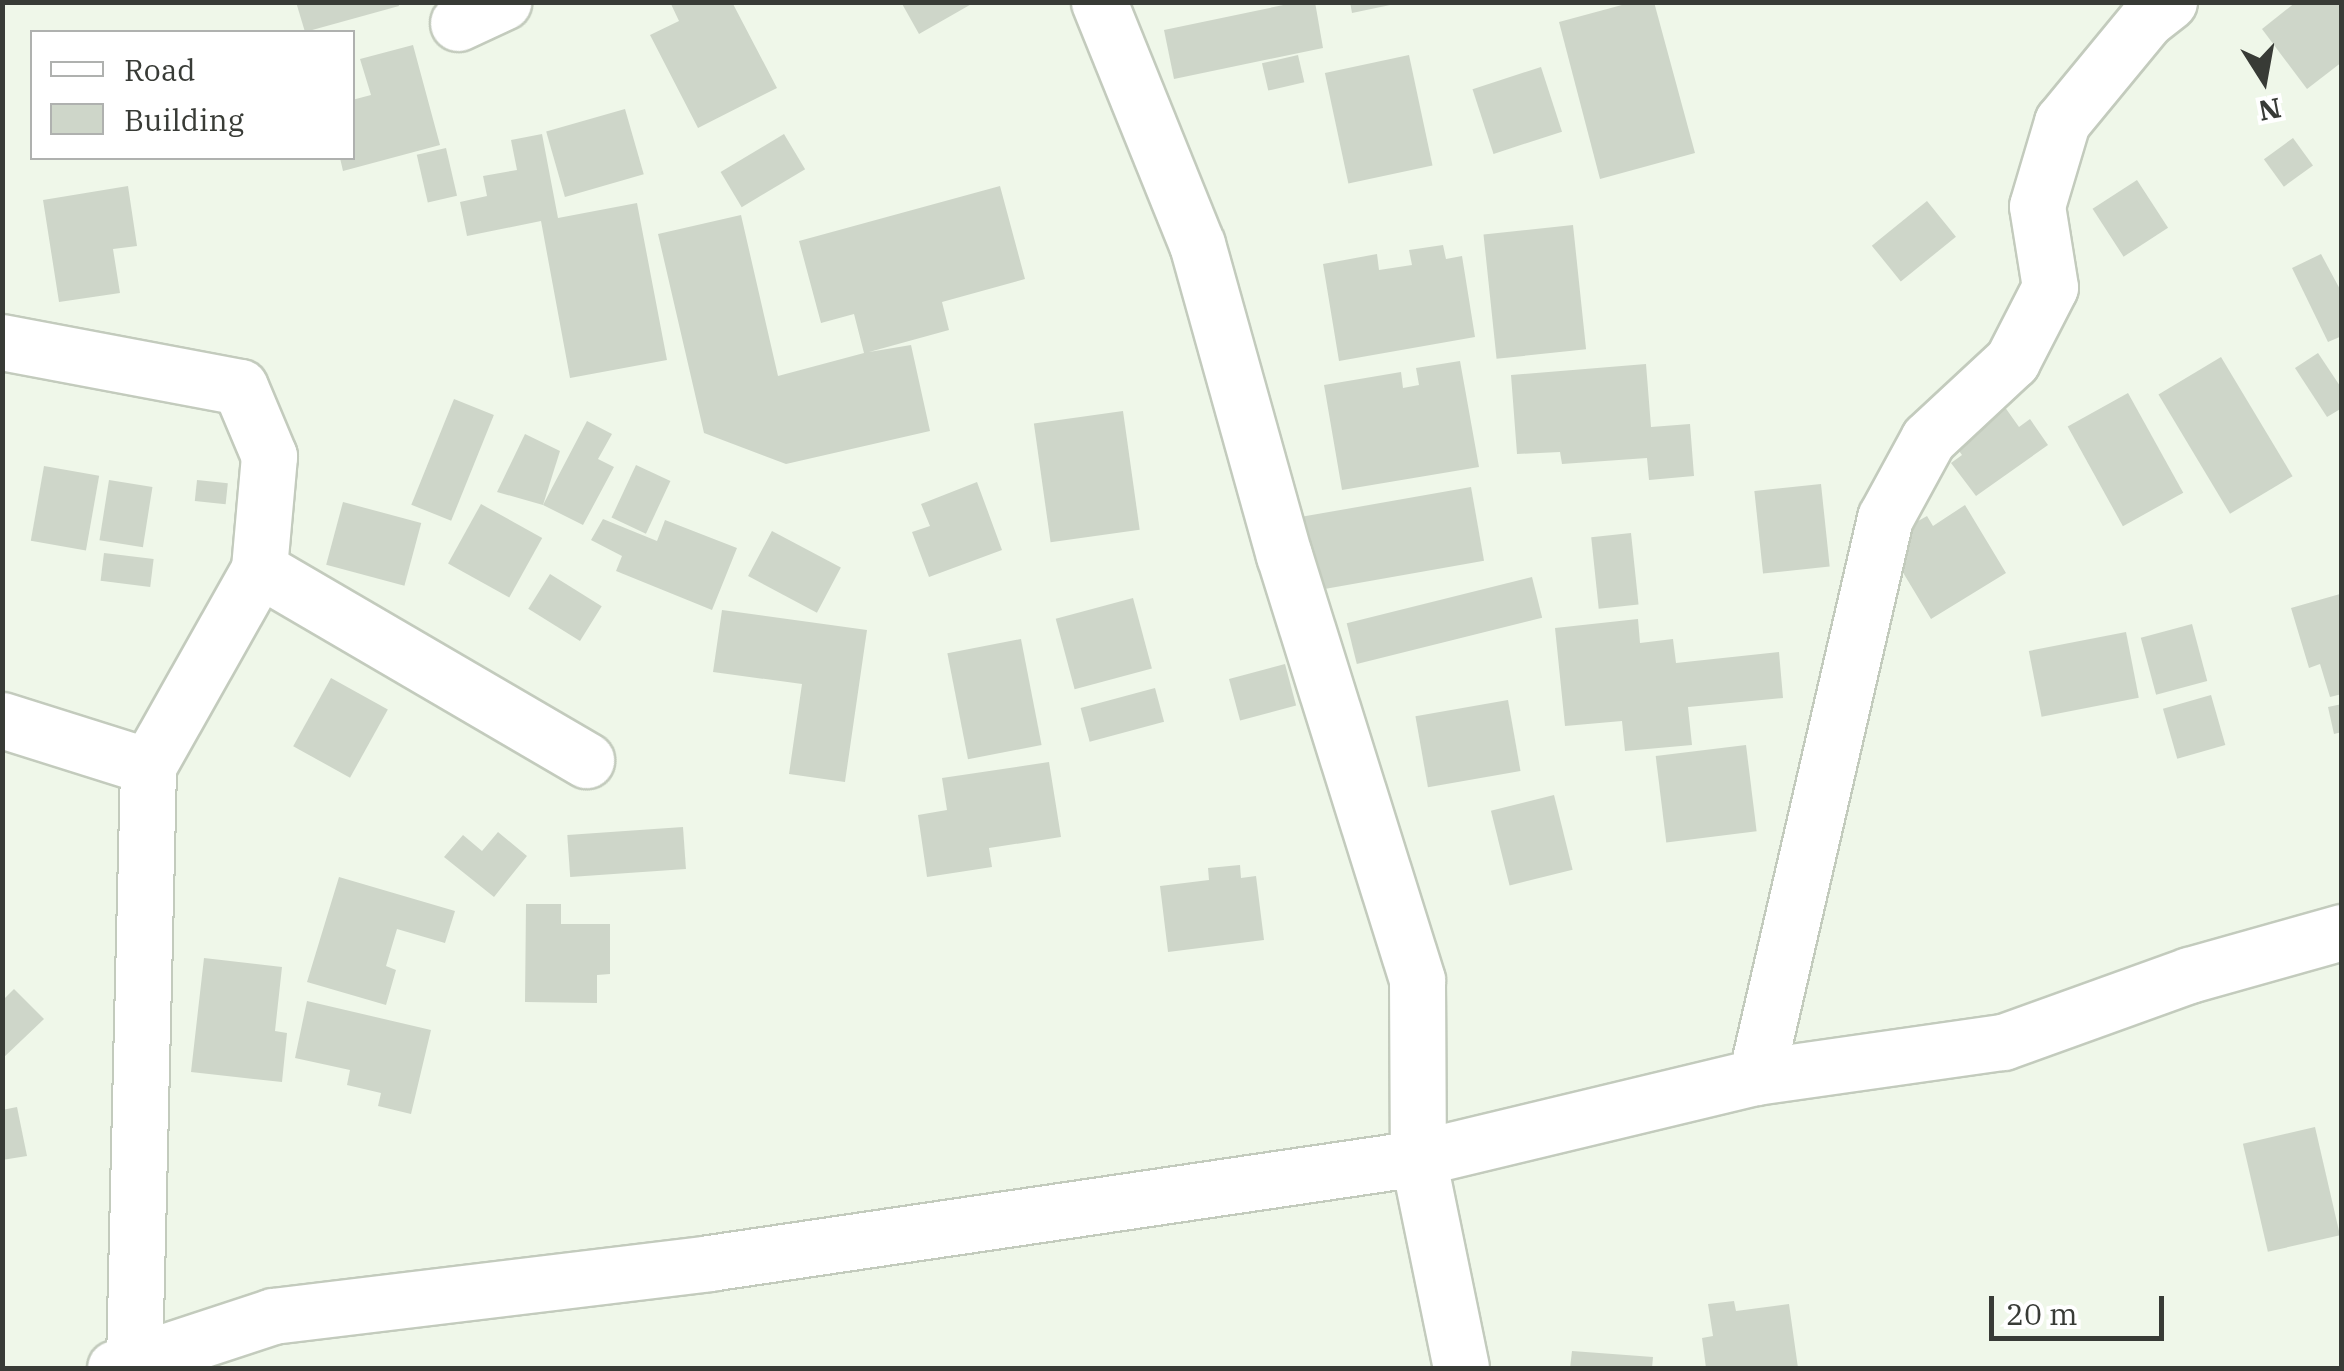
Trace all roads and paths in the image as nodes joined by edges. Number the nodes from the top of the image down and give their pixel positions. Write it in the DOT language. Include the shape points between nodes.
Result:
graph roads {
  1 [pos="1100,2"];
  2 [pos="2169,2"];
  3 [pos="2,342"];
  4 [pos="259,568"];
  5 [pos="2,720"];
  6 [pos="586,760"];
  7 [pos="148,766"];
  8 [pos="2342,932"];
  9 [pos="1756,1077"];
  10 [pos="1418,1158"];
  11 [pos="125,1365"];
  12 [pos="1461,1368"];
  1 -- 10 [label="street" via="1197,244 1284,555 1418,980"];
  2 -- 9 [label="street" via="2062,122 2037,206 2050,288 2012,361 1928,438 1885,518"];
  3 -- 4 [label="street" via="240,387 270,456"];
  4 -- 6 [label="street"];
  4 -- 7 [label="street"];
  5 -- 7 [label="street"];
  7 -- 11 [label="street"];
  8 -- 9 [label="street" via="2189,975 2003,1042"];
  9 -- 10 [label="street"];
  10 -- 11 [label="street" via="709,1263 273,1316"];
  10 -- 12 [label="street"];
}
